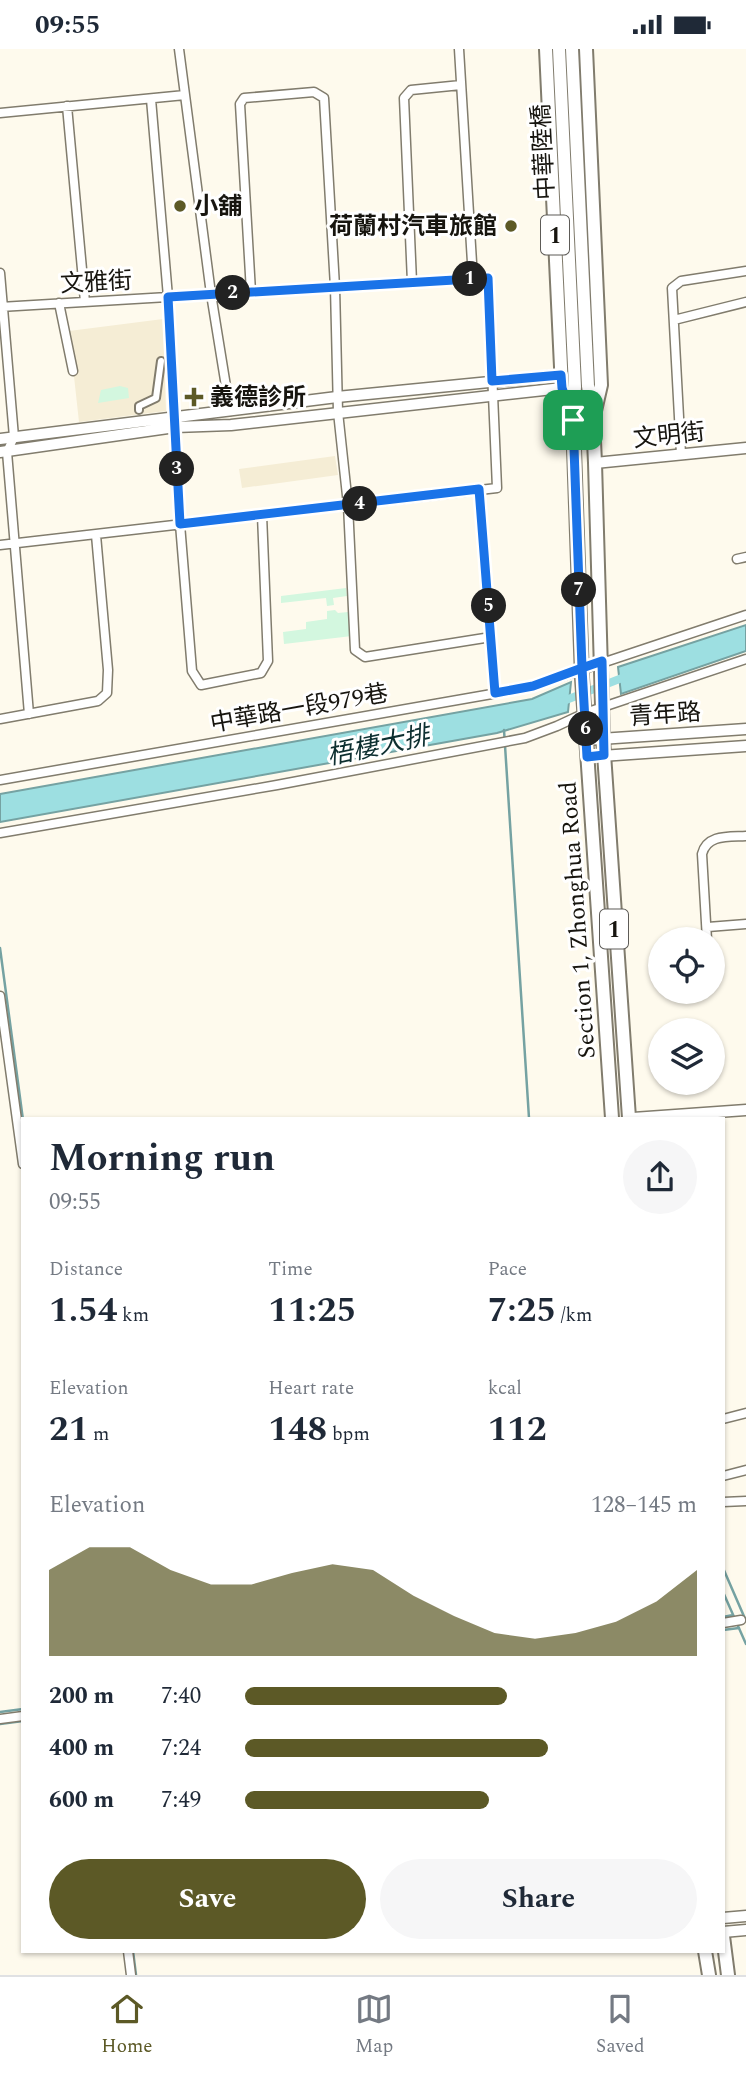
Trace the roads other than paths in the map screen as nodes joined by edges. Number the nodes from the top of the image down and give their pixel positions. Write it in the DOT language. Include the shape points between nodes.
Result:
graph roads {
  1 [pos="179,49"];
  2 [pos="459,49"];
  3 [pos="546,49"];
  4 [pos="559,49"];
  5 [pos="572,49"];
  6 [pos="586,49"];
  7 [pos="461,86"];
  8 [pos="184,95"];
  9 [pos="151,99"];
  10 [pos="67,106"];
  11 [pos="0,113"];
  12 [pos="746,271"];
  13 [pos="0,273"];
  14 [pos="473,279"];
  15 [pos="412,282"];
  16 [pos="335,287"];
  17 [pos="251,292"];
  18 [pos="211,294"];
  19 [pos="168,297"];
  20 [pos="85,302"];
  21 [pos="746,302"];
  22 [pos="59,303"];
  23 [pos="1,307"];
  24 [pos="674,320"];
  25 [pos="579,336"];
  26 [pos="162,361"];
  27 [pos="73,371"];
  28 [pos="492,381"];
  29 [pos="562,381"];
  30 [pos="494,395"];
  31 [pos="337,397"];
  32 [pos="139,410"];
  33 [pos="230,411"];
  34 [pos="338,412"];
  35 [pos="593,418"];
  36 [pos="573,420"];
  37 [pos="174,421"];
  38 [pos="14,437"];
  39 [pos="0,439"];
  40 [pos="746,448"];
  41 [pos="4,452"];
  42 [pos="681,454"];
  43 [pos="595,463"];
  44 [pos="479,489"];
  45 [pos="348,505"];
  46 [pos="262,515"];
  47 [pos="180,524"];
  48 [pos="96,534"];
  49 [pos="15,544"];
  50 [pos="0,545"];
  51 [pos="746,557"];
  52 [pos="737,559"];
  53 [pos="746,615"];
  54 [pos="491,637"];
  55 [pos="746,659"];
  56 [pos="602,668"];
  57 [pos="582,673"];
  58 [pos="495,693"];
  59 [pos="603,708"];
  60 [pos="585,713"];
  61 [pos="29,714"];
  62 [pos="0,719"];
  63 [pos="746,729"];
  64 [pos="603,739"];
  65 [pos="586,740"];
  66 [pos="746,746"];
  67 [pos="604,755"];
  68 [pos="587,757"];
  69 [pos="0,780"];
  70 [pos="0,832"];
  71 [pos="746,836"];
  72 [pos="746,924"];
  73 [pos="708,927"];
  74 [pos="0,996"];
  75 [pos="746,1109"];
  76 [pos="612,1117"];
  77 [pos="631,1117"];
  78 [pos="644,1117"];
  79 [pos="21,1149"];
  80 [pos="746,1415"];
  81 [pos="725,1418"];
  82 [pos="746,1470"];
  83 [pos="725,1475"];
  84 [pos="746,1500"];
  85 [pos="725,1502"];
  86 [pos="741,1621"];
  87 [pos="725,1623"];
  88 [pos="21,1716"];
  89 [pos="0,1719"];
  90 [pos="746,1916"];
  91 [pos="725,1918"];
  92 [pos="746,1930"];
  93 [pos="725,1934"];
  94 [pos="725,1950"];
  95 [pos="128,1953"];
  96 [pos="705,1953"];
  97 [pos="131,1975"];
  98 [pos="709,1975"];
  99 [pos="728,1975"];
  1 -- 8 [label="street"];
  2 -- 7 [label="street"];
  3 -- 29 [label="main road, Section 1, Zhonghua Road / 1"];
  4 -- 25 [label="main road, 中華陸橋 / 1"];
  5 -- 25 [label="main road, 中華陸橋 / 1"];
  6 -- 35 [label="main road, Section 1, Zhonghua Road / 1" via="601,385"];
  7 -- 14 [label="street"];
  7 -- 15 [label="street" via="411,90 404,99"];
  8 -- 9 [label="street"];
  8 -- 18 [label="street"];
  9 -- 10 [label="street"];
  9 -- 19 [label="street"];
  10 -- 11 [label="street"];
  10 -- 20 [label="street"];
  12 -- 24 [label="street" via="681,281 672,288"];
  13 -- 23 [label="street"];
  14 -- 15 [label="street, 文雅街"];
  14 -- 28 [label="street, 文雅街" via="488,278"];
  15 -- 16 [label="street, 文雅街"];
  16 -- 17 [label="street, 文雅街"];
  16 -- 17 [label="street" via="324,98 314,92 244,98 240,104"];
  16 -- 31 [label="street"];
  17 -- 18 [label="street, 文雅街"];
  18 -- 19 [label="street, 文雅街"];
  18 -- 33 [label="street"];
  19 -- 20 [label="street, 文雅街"];
  19 -- 37 [label="street"];
  20 -- 22 [label="street, 文雅街"];
  21 -- 24 [label="street"];
  22 -- 23 [label="street, 文雅街"];
  22 -- 27 [label="street"];
  23 -- 38 [label="street"];
  24 -- 42 [label="street"];
  25 -- 35 [label="main road, 1"];
  25 -- 36 [label="main road, 1"];
  26 -- 32 [label="street" via="156,398"];
  28 -- 29 [label="street"];
  28 -- 30 [label="street"];
  28 -- 31 [label="street"];
  29 -- 30 [label="street"];
  29 -- 36 [label="main road, Section 1, Zhonghua Road / 1"];
  30 -- 34 [label="street"];
  30 -- 44 [label="street" via="497,488"];
  31 -- 33 [label="street"];
  31 -- 34 [label="street"];
  33 -- 37 [label="street"];
  34 -- 37 [label="street" via="231,425"];
  34 -- 45 [label="street"];
  35 -- 43 [label="main road, Section 1, Zhonghua Road / 1"];
  36 -- 57 [label="main road, Section 1, Zhonghua Road / 1"];
  37 -- 38 [label="street"];
  37 -- 41 [label="street"];
  37 -- 47 [label="street"];
  38 -- 39 [label="street"];
  38 -- 41 [label="street"];
  40 -- 42 [label="street, 文明街"];
  41 -- 49 [label="street"];
  42 -- 43 [label="street, 文明街"];
  43 -- 56 [label="main road, Section 1, Zhonghua Road / 1"];
  44 -- 45 [label="street"];
  44 -- 54 [label="street"];
  45 -- 46 [label="street"];
  45 -- 54 [label="street" via="355,650 365,657"];
  46 -- 47 [label="street"];
  46 -- 47 [label="street" via="268,661 261,673 201,685 192,671"];
  47 -- 48 [label="street"];
  48 -- 49 [label="street"];
  48 -- 61 [label="street" via="107,693 98,701"];
  49 -- 50 [label="street"];
  49 -- 61 [label="street"];
  51 -- 52 [label="street"];
  53 -- 56 [label="street, 中華路一段979巷"];
  54 -- 58 [label="street"];
  55 -- 59 [label="street"];
  56 -- 57 [label="street, 中華路一段979巷"];
  56 -- 59 [label="main road, Section 1, Zhonghua Road / 1"];
  57 -- 58 [label="street, 中華路一段979巷"];
  57 -- 60 [label="main road, Section 1, Zhonghua Road / 1"];
  58 -- 69 [label="street, 中華路一段979巷"];
  59 -- 60 [label="street"];
  59 -- 64 [label="main road, Section 1, Zhonghua Road / 1"];
  60 -- 65 [label="main road, Section 1, Zhonghua Road / 1"];
  60 -- 70 [label="street" via="496,744"];
  61 -- 62 [label="street"];
  63 -- 64 [label="street, 青年路"];
  64 -- 65 [label="street, 青年路"];
  64 -- 67 [label="main road, Section 1, Zhonghua Road / 1"];
  65 -- 68 [label="main road, Section 1, Zhonghua Road / 1"];
  66 -- 67 [label="street, 青年路"];
  67 -- 68 [label="street, 青年路"];
  67 -- 77 [label="main road, Section 1, Zhonghua Road / 1"];
  68 -- 76 [label="main road, Section 1, Zhonghua Road / 1"];
  71 -- 73 [label="street" via="720,837 705,845"];
  72 -- 73 [label="street"];
  74 -- 79 [label="street"];
  75 -- 78 [label="street"];
  80 -- 81 [label="street"];
  82 -- 83 [label="street"];
  84 -- 85 [label="street"];
  86 -- 87 [label="street"];
  88 -- 89 [label="street"];
  90 -- 91 [label="street"];
  92 -- 93 [label="street"];
  94 -- 99 [label="main road"];
  95 -- 97 [label="street"];
  96 -- 98 [label="main road"];
}
